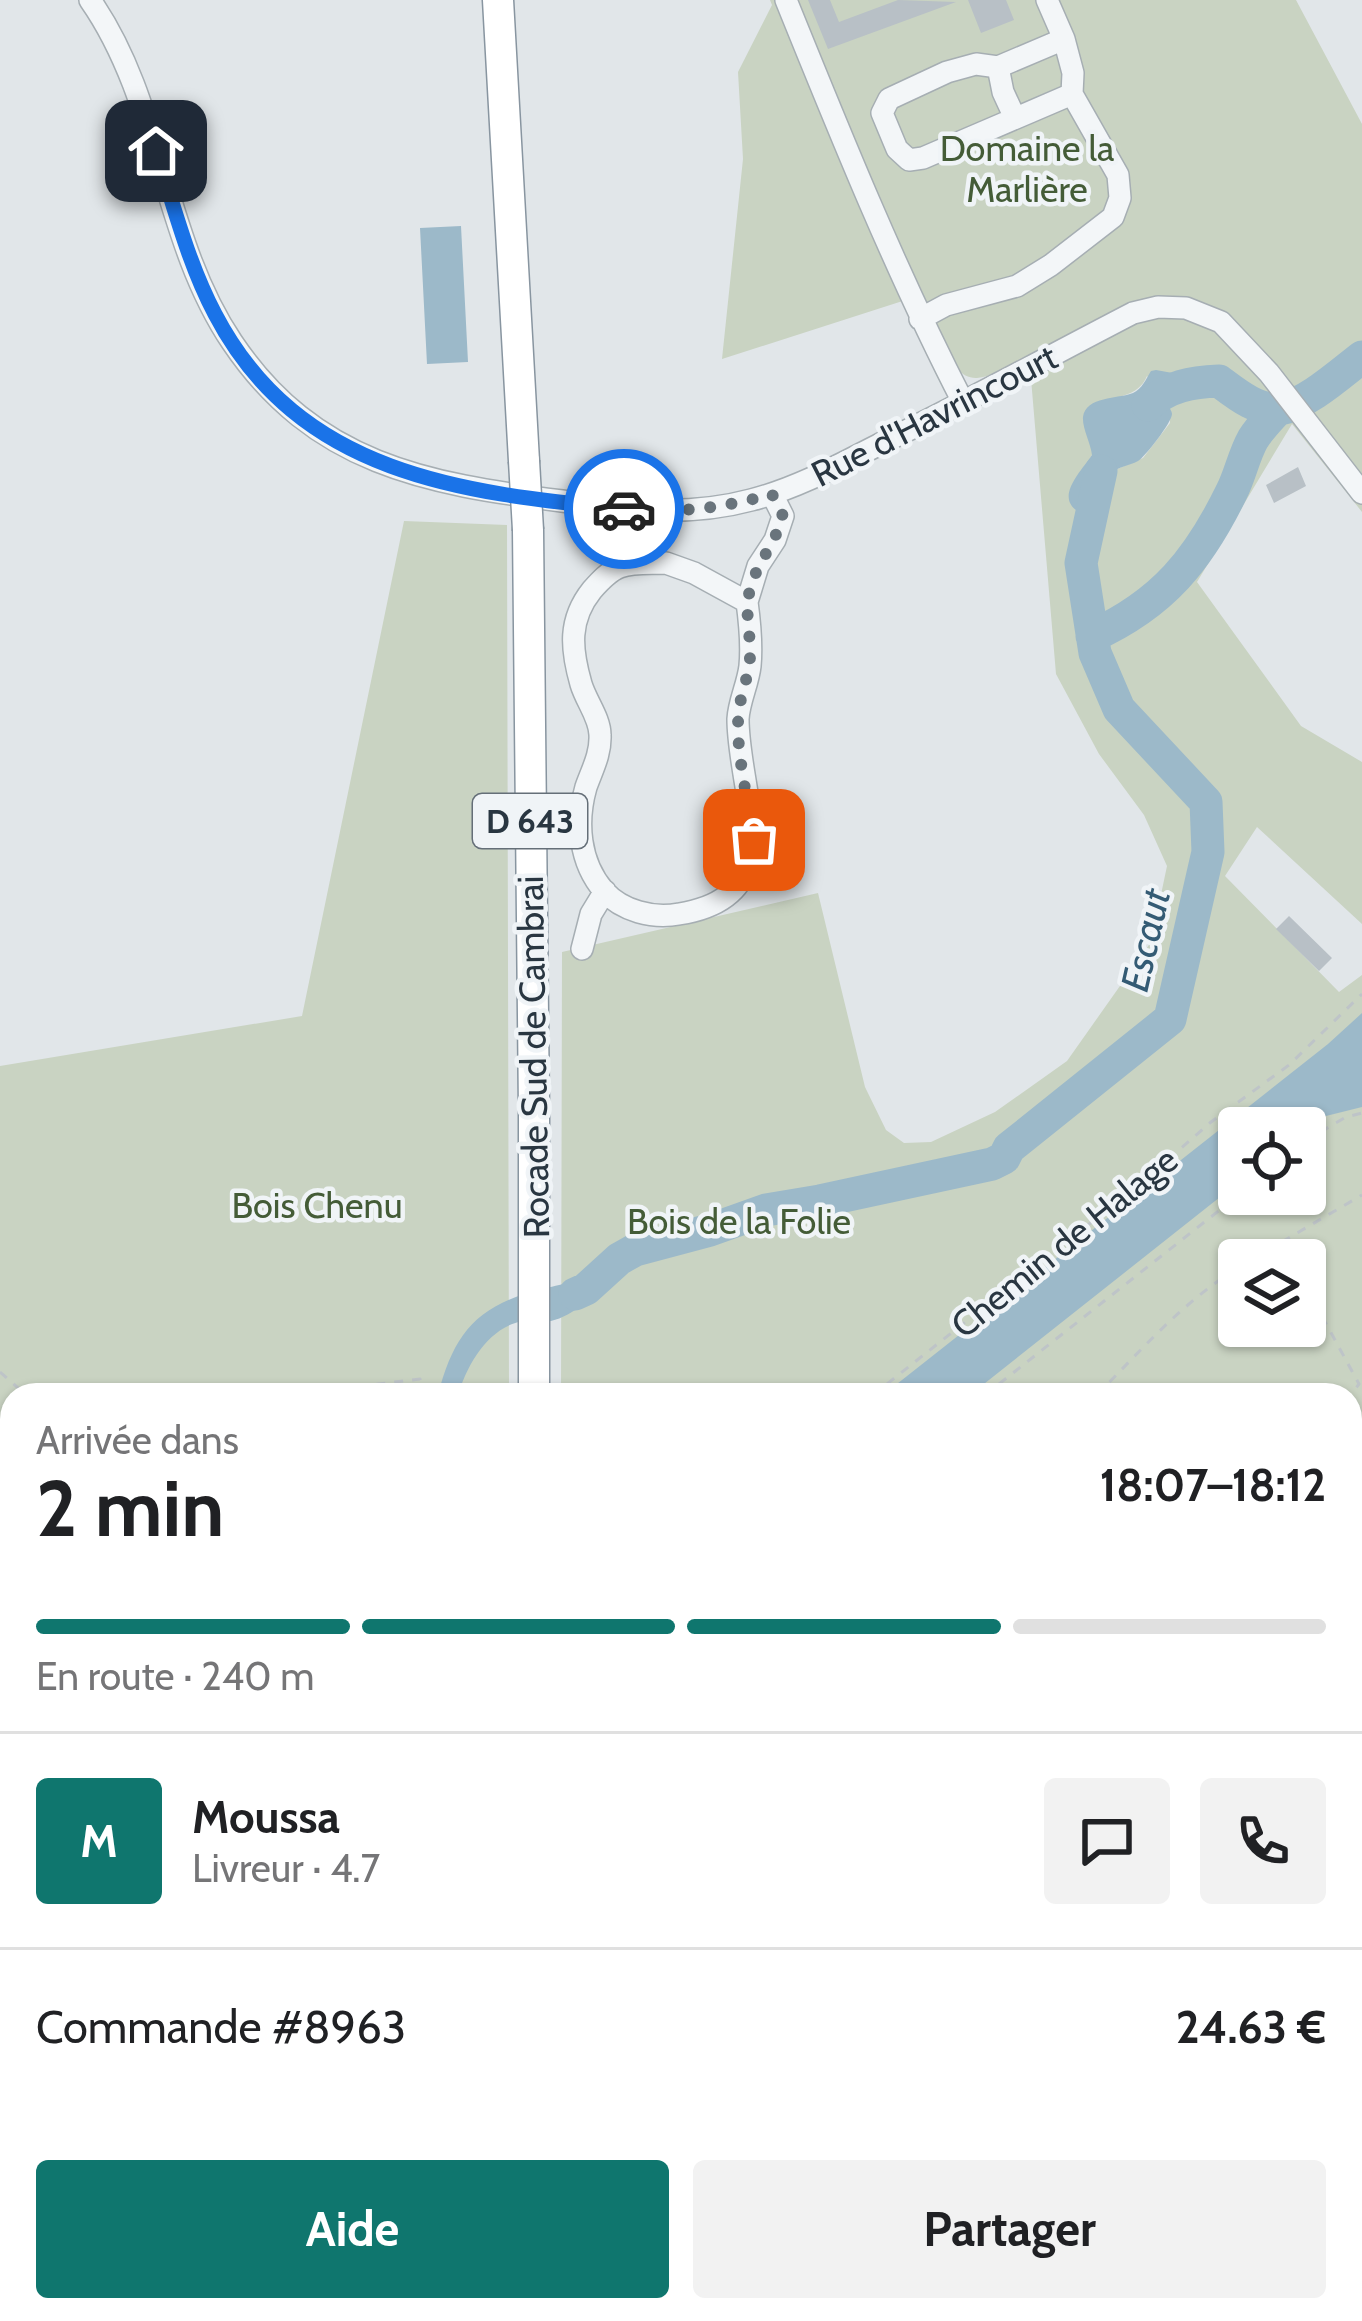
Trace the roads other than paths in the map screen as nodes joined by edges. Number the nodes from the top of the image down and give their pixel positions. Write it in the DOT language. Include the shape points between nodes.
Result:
graph roads {
  1 [pos="90,0"];
  2 [pos="498,0"];
  3 [pos="786,0"];
  4 [pos="1047,0"];
  5 [pos="1064,38"];
  6 [pos="998,67"];
  7 [pos="1072,94"];
  8 [pos="1016,118"];
  9 [pos="920,320"];
  10 [pos="963,402"];
  11 [pos="1362,493"];
  12 [pos="772,494"];
  13 [pos="747,602"];
  14 [pos="604,891"];
  15 [pos="582,949"];
  16 [pos="534,1383"];
  1 -- 12 [label="street, Rue d'Havrincourt" via="138,92 213,311 254,372 307,422 398,470 502,493 663,512"];
  2 -- 16 [label="highway, Rocade Sud de Cambrai / D 643, bridge" via="528,530"];
  3 -- 9 [label="street"];
  4 -- 5 [label="street"];
  5 -- 6 [label="street"];
  5 -- 7 [label="street"];
  6 -- 8 [label="street"];
  6 -- 8 [label="street" via="946,72 889,99 882,112 909,160"];
  7 -- 8 [label="street"];
  7 -- 9 [label="street" via="1118,175 1113,217 1017,286"];
  9 -- 10 [label="street"];
  10 -- 11 [label="street, Rue d'Havrincourt" via="1133,313 1186,308 1222,322"];
  10 -- 12 [label="street, Rue d'Havrincourt"];
  12 -- 13 [label="street" via="783,516"];
  13 -- 14 [label="street" via="750,670 739,741 754,840 749,865 720,900 674,915 624,907"];
  13 -- 14 [label="street" via="666,563 621,567 580,605 572,636 601,729 579,827 587,864"];
  14 -- 15 [label="street"];
}
